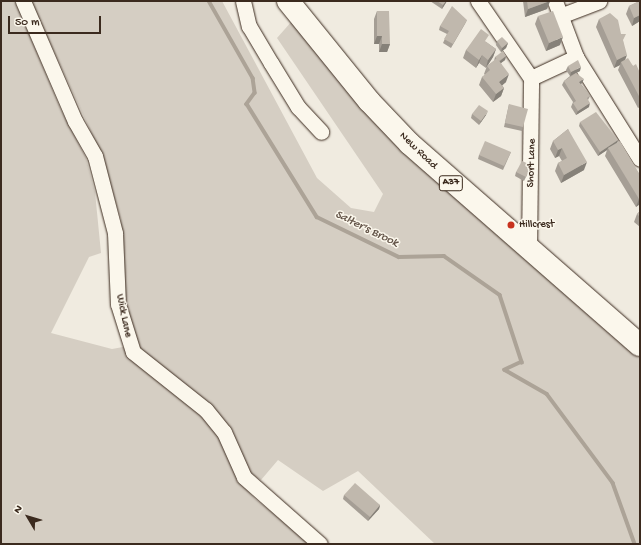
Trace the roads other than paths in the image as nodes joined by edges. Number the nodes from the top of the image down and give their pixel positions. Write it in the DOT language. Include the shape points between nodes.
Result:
graph roads {
  1 [pos="23,1"];
  2 [pos="243,1"];
  3 [pos="288,1"];
  4 [pos="478,1"];
  5 [pos="555,1"];
  6 [pos="599,1"];
  7 [pos="560,16"];
  8 [pos="576,57"];
  9 [pos="531,78"];
  10 [pos="321,132"];
  11 [pos="640,159"];
  12 [pos="529,249"];
  13 [pos="640,345"];
  14 [pos="320,544"];
  1 -- 14 [label="street, Wick Lane" via="76,121 95,156 115,232 118,304 133,352 206,410 224,432 244,477"];
  2 -- 10 [label="street" via="249,26 298,107"];
  3 -- 12 [label="highway, New Road / A37" via="405,139"];
  4 -- 9 [label="street"];
  5 -- 7 [label="street"];
  6 -- 7 [label="street"];
  7 -- 8 [label="street"];
  8 -- 9 [label="street"];
  8 -- 11 [label="street"];
  9 -- 12 [label="street, Short Lane"];
  12 -- 13 [label="highway, New Road / A37"];
}
